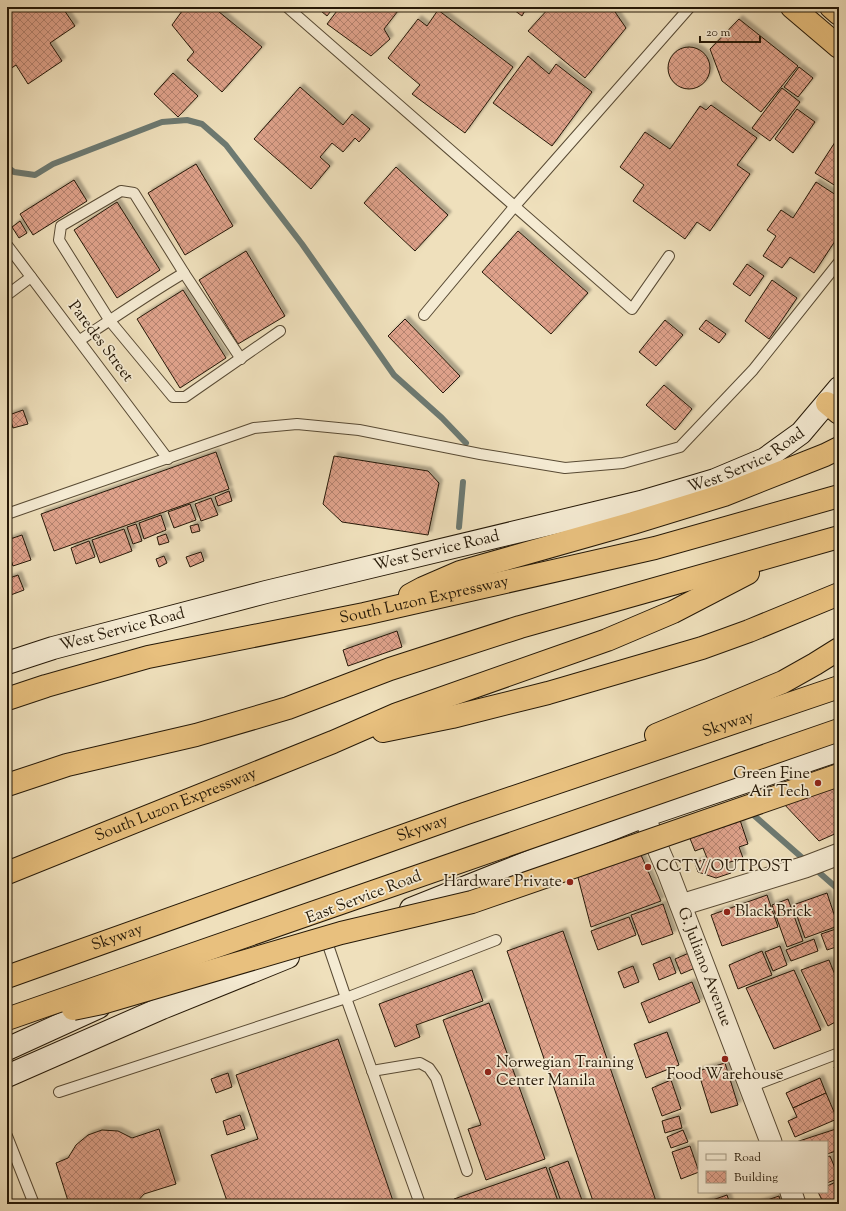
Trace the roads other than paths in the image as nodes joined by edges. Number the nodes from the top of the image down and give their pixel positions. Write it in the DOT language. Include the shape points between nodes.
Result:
graph roads {
  1 [pos="286,7"];
  2 [pos="690,7"];
  3 [pos="792,7"];
  4 [pos="812,7"];
  5 [pos="832,7"];
  6 [pos="839,14"];
  7 [pos="839,30"];
  8 [pos="839,47"];
  9 [pos="514,207"];
  10 [pos="7,245"];
  11 [pos="670,256"];
  12 [pos="839,262"];
  13 [pos="184,273"];
  14 [pos="32,277"];
  15 [pos="7,295"];
  16 [pos="424,316"];
  17 [pos="110,321"];
  18 [pos="280,331"];
  19 [pos="80,340"];
  20 [pos="241,359"];
  21 [pos="835,402"];
  22 [pos="839,448"];
  23 [pos="168,459"];
  24 [pos="839,496"];
  25 [pos="7,514"];
  26 [pos="839,537"];
  27 [pos="788,553"];
  28 [pos="839,594"];
  29 [pos="386,609"];
  30 [pos="839,649"];
  31 [pos="7,663"];
  32 [pos="839,687"];
  33 [pos="7,699"];
  34 [pos="839,720"];
  35 [pos="839,730"];
  36 [pos="333,742"];
  37 [pos="839,750"];
  38 [pos="839,775"];
  39 [pos="7,785"];
  40 [pos="634,793"];
  41 [pos="464,814"];
  42 [pos="644,816"];
  43 [pos="835,856"];
  44 [pos="7,873"];
  45 [pos="681,905"];
  46 [pos="496,940"];
  47 [pos="327,942"];
  48 [pos="7,977"];
  49 [pos="346,998"];
  50 [pos="7,1019"];
  51 [pos="7,1024"];
  52 [pos="11,1047"];
  53 [pos="839,1053"];
  54 [pos="372,1071"];
  55 [pos="14,1072"];
  56 [pos="750,1087"];
  57 [pos="59,1092"];
  58 [pos="7,1136"];
  59 [pos="771,1141"];
  60 [pos="467,1171"];
  61 [pos="790,1193"];
  62 [pos="34,1204"];
  63 [pos="420,1204"];
  64 [pos="795,1204"];
  1 -- 9 [label="lane"];
  2 -- 9 [label="lane"];
  3 -- 8 [label="highway"];
  4 -- 7 [label="highway"];
  5 -- 6 [label="highway"];
  9 -- 11 [label="lane" via="632,309"];
  9 -- 16 [label="lane"];
  10 -- 14 [label="lane, Paredes Street"];
  12 -- 23 [label="lane" via="753,370 680,447 622,464 565,468 359,430 298,424 254,428"];
  13 -- 17 [label="lane"];
  13 -- 17 [label="lane" via="134,193 121,191 61,226 59,240"];
  13 -- 20 [label="lane"];
  14 -- 15 [label="lane"];
  14 -- 19 [label="lane, Paredes Street"];
  17 -- 19 [label="lane"];
  17 -- 20 [label="lane" via="173,397 185,397"];
  18 -- 20 [label="lane"];
  19 -- 23 [label="lane, Paredes Street"];
  21 -- 31 [label="main road, West Service Road" via="801,433 765,459 715,480 641,502 251,596 53,648"];
  22 -- 29 [label="highway" via="825,456 724,495 460,572 423,588"];
  23 -- 25 [label="lane"];
  24 -- 29 [label="highway, South Luzon Expressway" via="655,548"];
  26 -- 27 [label="highway, South Luzon Expressway"];
  27 -- 36 [label="highway, South Luzon Expressway" via="673,612 607,640 397,714"];
  27 -- 39 [label="highway, South Luzon Expressway" via="520,627 390,669 288,708 196,735 67,764"];
  28 -- 36 [label="highway" via="749,632 548,693 452,717"];
  29 -- 33 [label="highway, South Luzon Expressway" via="148,657"];
  30 -- 41 [label="highway" via="784,682"];
  32 -- 41 [label="highway, Skyway"];
  34 -- 40 [label="main road, East Service Road"];
  35 -- 50 [label="highway, bridge"];
  36 -- 44 [label="highway, South Luzon Expressway"];
  37 -- 42 [label="main road, East Service Road"];
  38 -- 51 [label="highway, bridge" via="472,902 341,933 102,1003"];
  40 -- 42 [label="street, G. Juliano Avenue"];
  40 -- 52 [label="main road, East Service Road" via="148,985"];
  41 -- 48 [label="highway, Skyway"];
  42 -- 45 [label="street, G. Juliano Avenue"];
  42 -- 47 [label="main road, East Service Road"];
  43 -- 45 [label="street"];
  45 -- 56 [label="street, G. Juliano Avenue"];
  46 -- 49 [label="lane"];
  47 -- 49 [label="lane"];
  47 -- 55 [label="main road, East Service Road" via="162,1008"];
  49 -- 54 [label="lane"];
  49 -- 57 [label="lane"];
  52 -- 55 [label="main road"];
  53 -- 56 [label="lane"];
  54 -- 60 [label="lane" via="420,1064 429,1068 436,1078"];
  54 -- 63 [label="lane"];
  56 -- 59 [label="street, G. Juliano Avenue"];
  58 -- 62 [label="lane"];
  61 -- 64 [label="street"];
}
